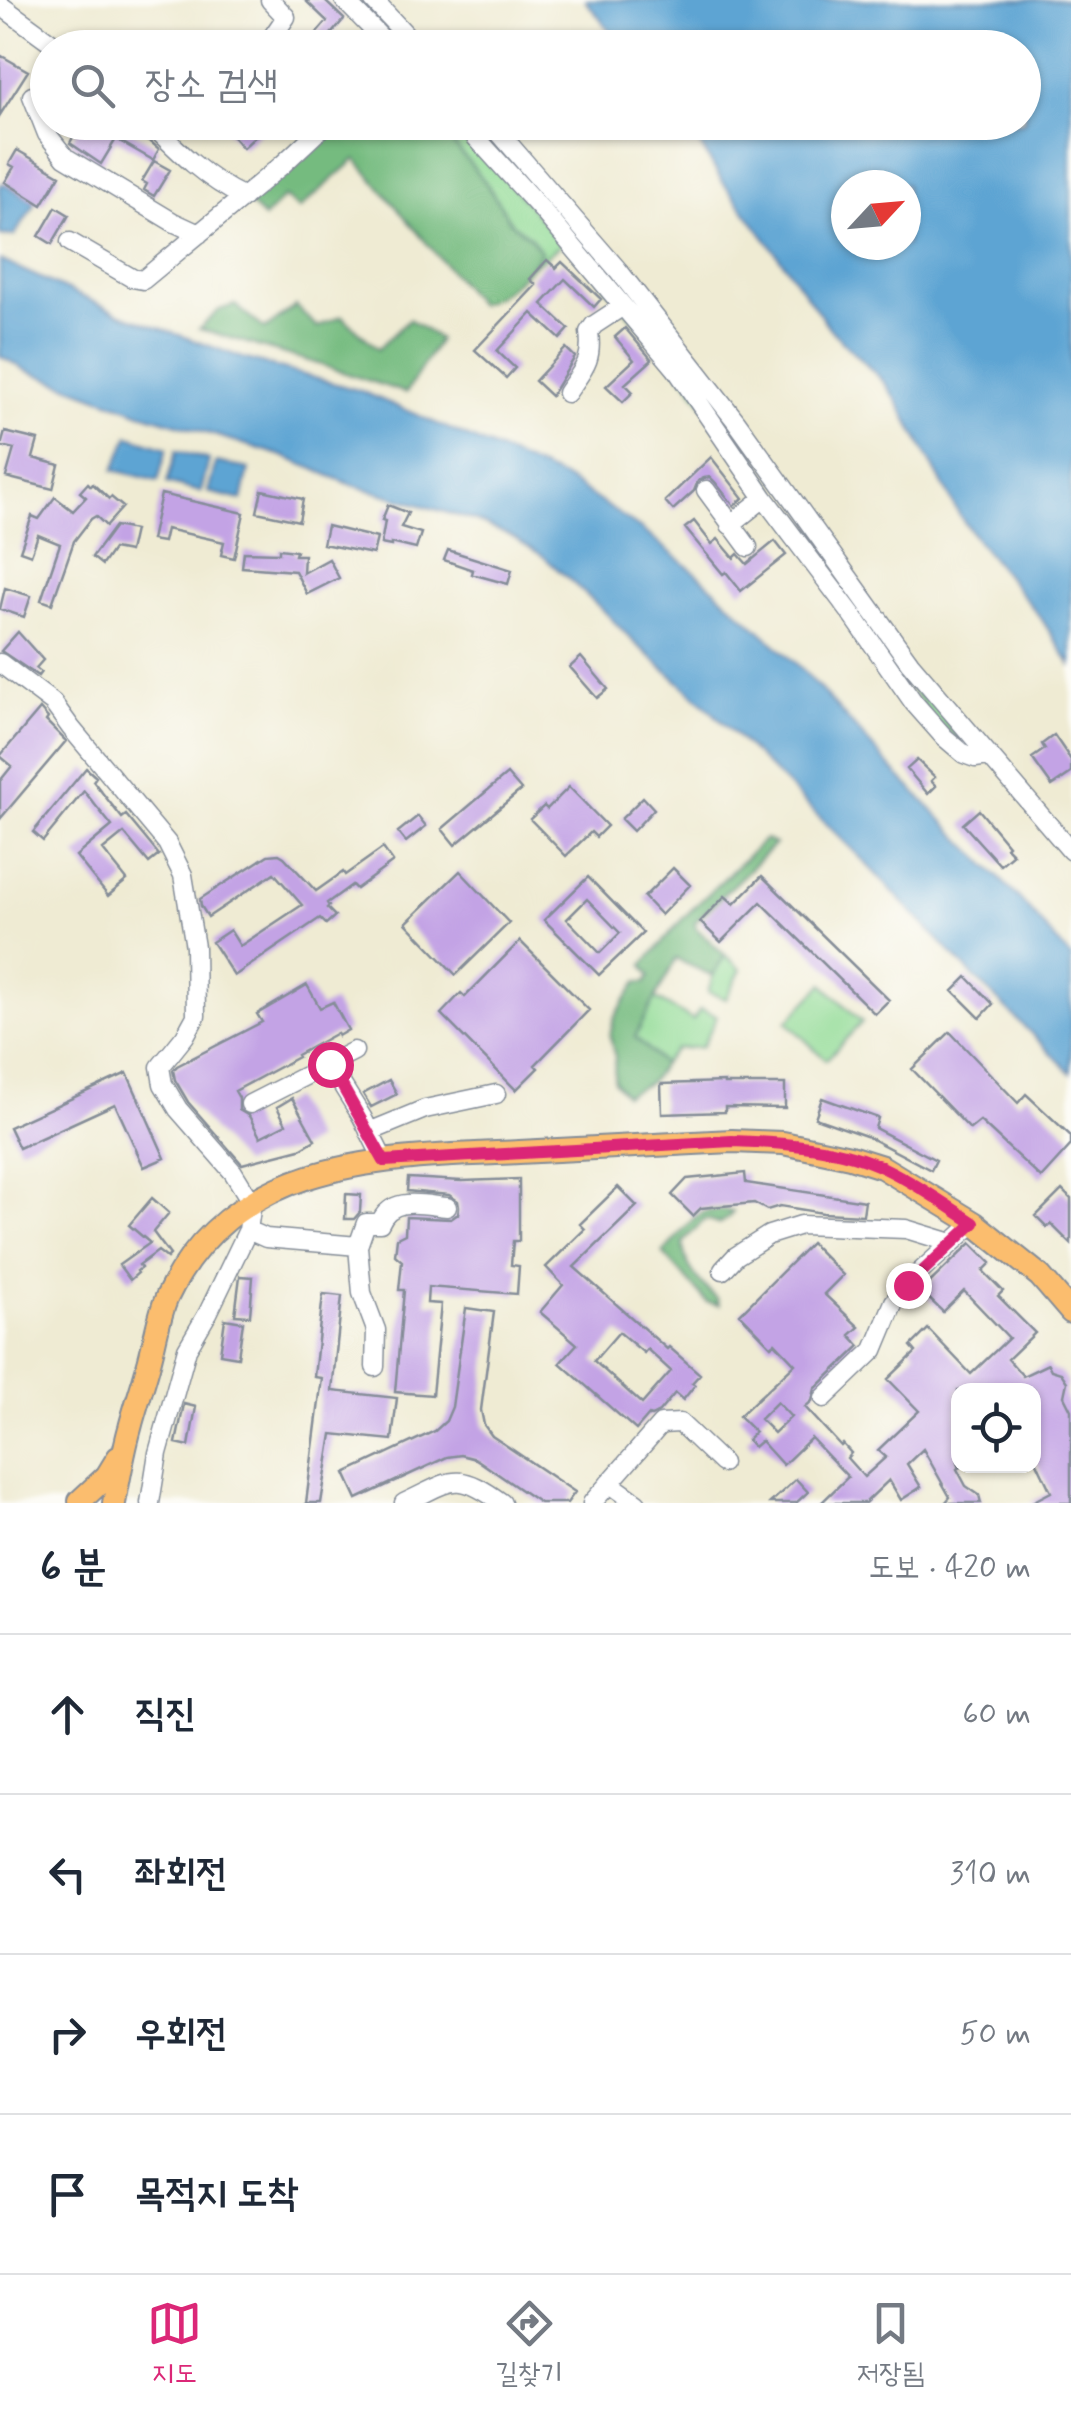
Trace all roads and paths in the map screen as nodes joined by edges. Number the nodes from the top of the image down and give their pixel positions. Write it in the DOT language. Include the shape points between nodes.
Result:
graph roads {
  1 [pos="270,0"];
  2 [pos="344,0"];
  3 [pos="373,0"];
  4 [pos="0,5"];
  5 [pos="34,30"];
  6 [pos="278,30"];
  7 [pos="369,30"];
  8 [pos="401,30"];
  9 [pos="51,140"];
  10 [pos="168,140"];
  11 [pos="308,140"];
  12 [pos="478,140"];
  13 [pos="506,140"];
  14 [pos="244,197"];
  15 [pos="199,234"];
  16 [pos="70,242"];
  17 [pos="623,306"];
  18 [pos="566,393"];
  19 [pos="706,490"];
  20 [pos="764,498"];
  21 [pos="730,524"];
  22 [pos="748,547"];
  23 [pos="0,663"];
  24 [pos="990,756"];
  25 [pos="1071,851"];
  26 [pos="354,1051"];
  27 [pos="330,1064"];
  28 [pos="496,1094"];
  29 [pos="250,1104"];
  30 [pos="366,1124"];
  31 [pos="384,1161"];
  32 [pos="252,1203"];
  33 [pos="448,1207"];
  34 [pos="974,1223"];
  35 [pos="248,1230"];
  36 [pos="952,1243"];
  37 [pos="358,1246"];
  38 [pos="723,1270"];
  39 [pos="1071,1312"];
  40 [pos="375,1367"];
  41 [pos="824,1398"];
  42 [pos="129,1431"];
  43 [pos="722,1463"];
  44 [pos="609,1483"];
  45 [pos="80,1501"];
  46 [pos="114,1503"];
  47 [pos="150,1503"];
  48 [pos="404,1503"];
  49 [pos="502,1503"];
  50 [pos="592,1503"];
  51 [pos="637,1503"];
  1 -- 6 [label="street" via="286,17"];
  2 -- 7 [label="street"];
  3 -- 8 [label="street"];
  4 -- 5 [label="street"];
  9 -- 15 [label="street" via="65,157"];
  10 -- 14 [label="street" via="201,172"];
  11 -- 14 [label="street"];
  12 -- 17 [label="street"];
  13 -- 24 [label="street" via="618,270 910,663"];
  14 -- 15 [label="street"];
  15 -- 16 [label="street" via="142,280"];
  17 -- 18 [label="street" via="589,332 592,351"];
  17 -- 20 [label="street" via="676,369"];
  19 -- 21 [label="street"];
  20 -- 21 [label="street"];
  20 -- 24 [label="street" via="934,726 964,754"];
  21 -- 22 [label="street"];
  23 -- 32 [label="street" via="53,703 166,843 183,875 195,947 196,1016 160,1068 163,1084"];
  24 -- 25 [label="street"];
  26 -- 27 [label="street"];
  27 -- 29 [label="street"];
  27 -- 30 [label="street"];
  28 -- 30 [label="street"];
  30 -- 31 [label="street"];
  31 -- 32 [label="main road" via="304,1178"];
  31 -- 34 [label="main road" via="782,1143 882,1167"];
  32 -- 35 [label="street"];
  32 -- 42 [label="main road" via="208,1236 166,1299"];
  33 -- 37 [label="street" via="388,1209 380,1223 366,1223"];
  34 -- 36 [label="street"];
  34 -- 39 [label="main road" via="1040,1276"];
  35 -- 37 [label="street" via="266,1238"];
  35 -- 47 [label="street" via="187,1349"];
  36 -- 38 [label="street" via="906,1229 801,1225 769,1235"];
  36 -- 41 [label="street" via="894,1302 874,1350"];
  37 -- 40 [label="street" via="362,1293 376,1330"];
  42 -- 45 [label="main road" via="107,1476"];
  42 -- 46 [label="main road"];
  43 -- 44 [label="street" via="680,1423 661,1424"];
  44 -- 50 [label="street"];
  44 -- 51 [label="street"];
  48 -- 49 [label="street" via="455,1480"];
}
